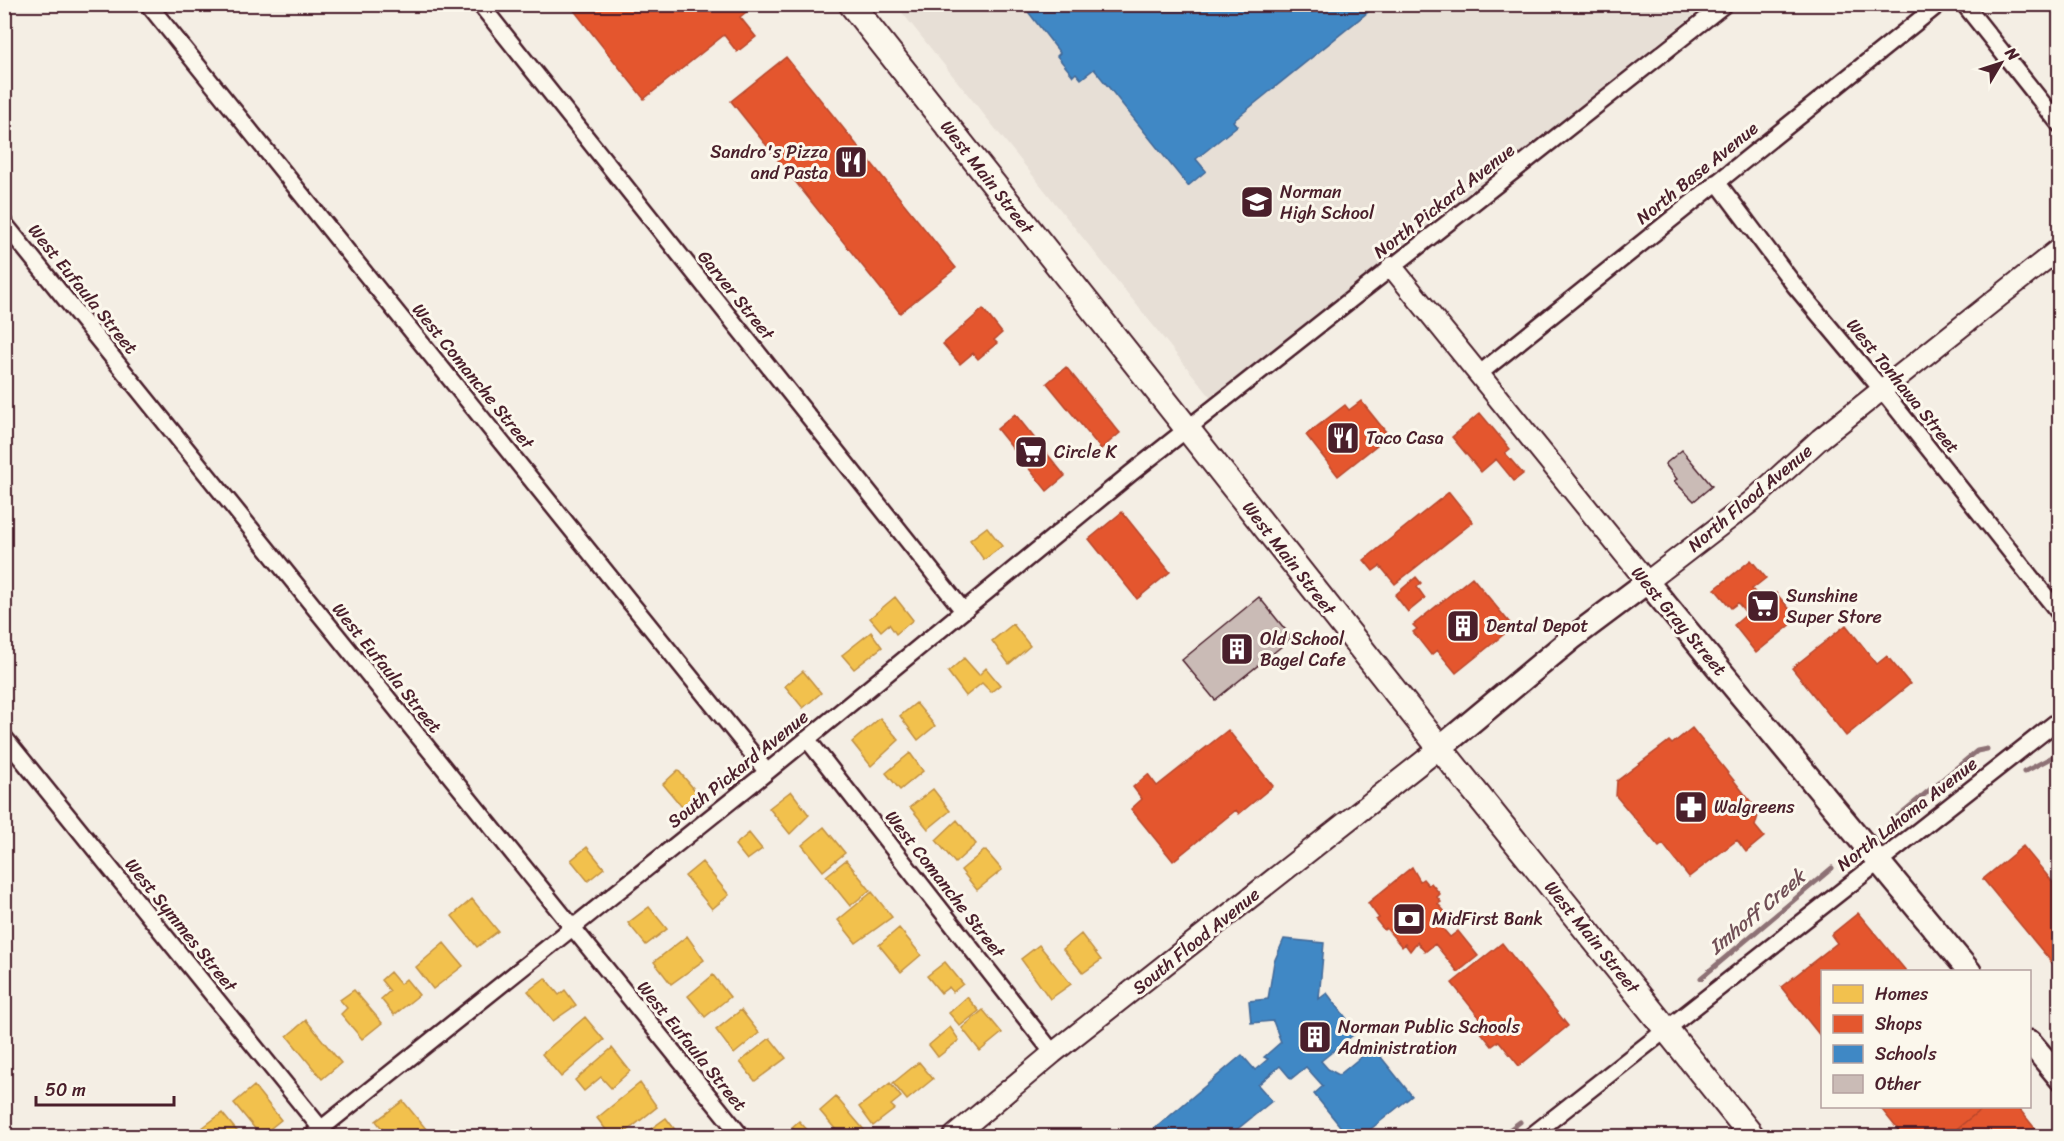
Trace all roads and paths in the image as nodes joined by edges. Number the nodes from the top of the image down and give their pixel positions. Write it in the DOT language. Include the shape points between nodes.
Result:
graph roads {
  1 [pos="148,4"];
  2 [pos="480,4"];
  3 [pos="851,4"];
  4 [pos="1725,4"];
  5 [pos="1939,4"];
  6 [pos="1964,4"];
  7 [pos="2060,125"];
  8 [pos="1717,182"];
  9 [pos="4,224"];
  10 [pos="2060,248"];
  11 [pos="1392,267"];
  12 [pos="1479,374"];
  13 [pos="1882,390"];
  14 [pos="1187,429"];
  15 [pos="1647,582"];
  16 [pos="962,609"];
  17 [pos="2060,614"];
  18 [pos="2060,719"];
  19 [pos="4,737"];
  20 [pos="807,739"];
  21 [pos="1440,748"];
  22 [pos="767,772"];
  23 [pos="1878,862"];
  24 [pos="571,927"];
  25 [pos="1968,970"];
  26 [pos="1667,1030"];
  27 [pos="2031,1043"];
  28 [pos="1053,1053"];
  29 [pos="2060,1078"];
  30 [pos="320,1134"];
  31 [pos="741,1137"];
  32 [pos="954,1137"];
  33 [pos="1532,1137"];
  34 [pos="1752,1137"];
  1 -- 22 [label="street, West Comanche Street"];
  2 -- 16 [label="street, Garver Street"];
  3 -- 14 [label="main road, West Main Street"];
  4 -- 11 [label="street, North Pickard Avenue"];
  5 -- 8 [label="street, North Base Avenue"];
  6 -- 7 [label="street"];
  8 -- 12 [label="street, North Base Avenue"];
  8 -- 13 [label="street, West Tonhawa Street" via="1795,286"];
  9 -- 24 [label="street, West Eufaula Street"];
  10 -- 13 [label="street, North Flood Avenue"];
  11 -- 12 [label="street, West Gray Street"];
  11 -- 14 [label="street, North Pickard Avenue"];
  12 -- 15 [label="street, West Gray Street"];
  13 -- 15 [label="street, North Flood Avenue" via="1804,452 1752,501"];
  13 -- 17 [label="street, West Tonhawa Street"];
  14 -- 16 [label="street, South Pickard Avenue"];
  14 -- 21 [label="main road, West Main Street"];
  15 -- 21 [label="main road, North Flood Avenue" via="1571,639"];
  15 -- 23 [label="main road, West Gray Street"];
  16 -- 20 [label="street, South Pickard Avenue"];
  18 -- 23 [label="street, North Lahoma Avenue"];
  19 -- 30 [label="street, West Symmes Street"];
  20 -- 22 [label="street, South Pickard Avenue"];
  20 -- 28 [label="street, West Comanche Street"];
  21 -- 26 [label="main road, West Main Street"];
  21 -- 28 [label="street, South Flood Avenue"];
  22 -- 24 [label="street, South Pickard Avenue"];
  23 -- 25 [label="main road, West Gray Street"];
  23 -- 26 [label="street, North Lahoma Avenue"];
  24 -- 30 [label="street, South Pickard Avenue"];
  24 -- 31 [label="street, West Eufaula Street"];
  26 -- 33 [label="street, North Lahoma Avenue"];
  26 -- 34 [label="main road, West Main Street"];
  27 -- 29 [label="main road"];
  28 -- 32 [label="street, South Flood Avenue"];
}
